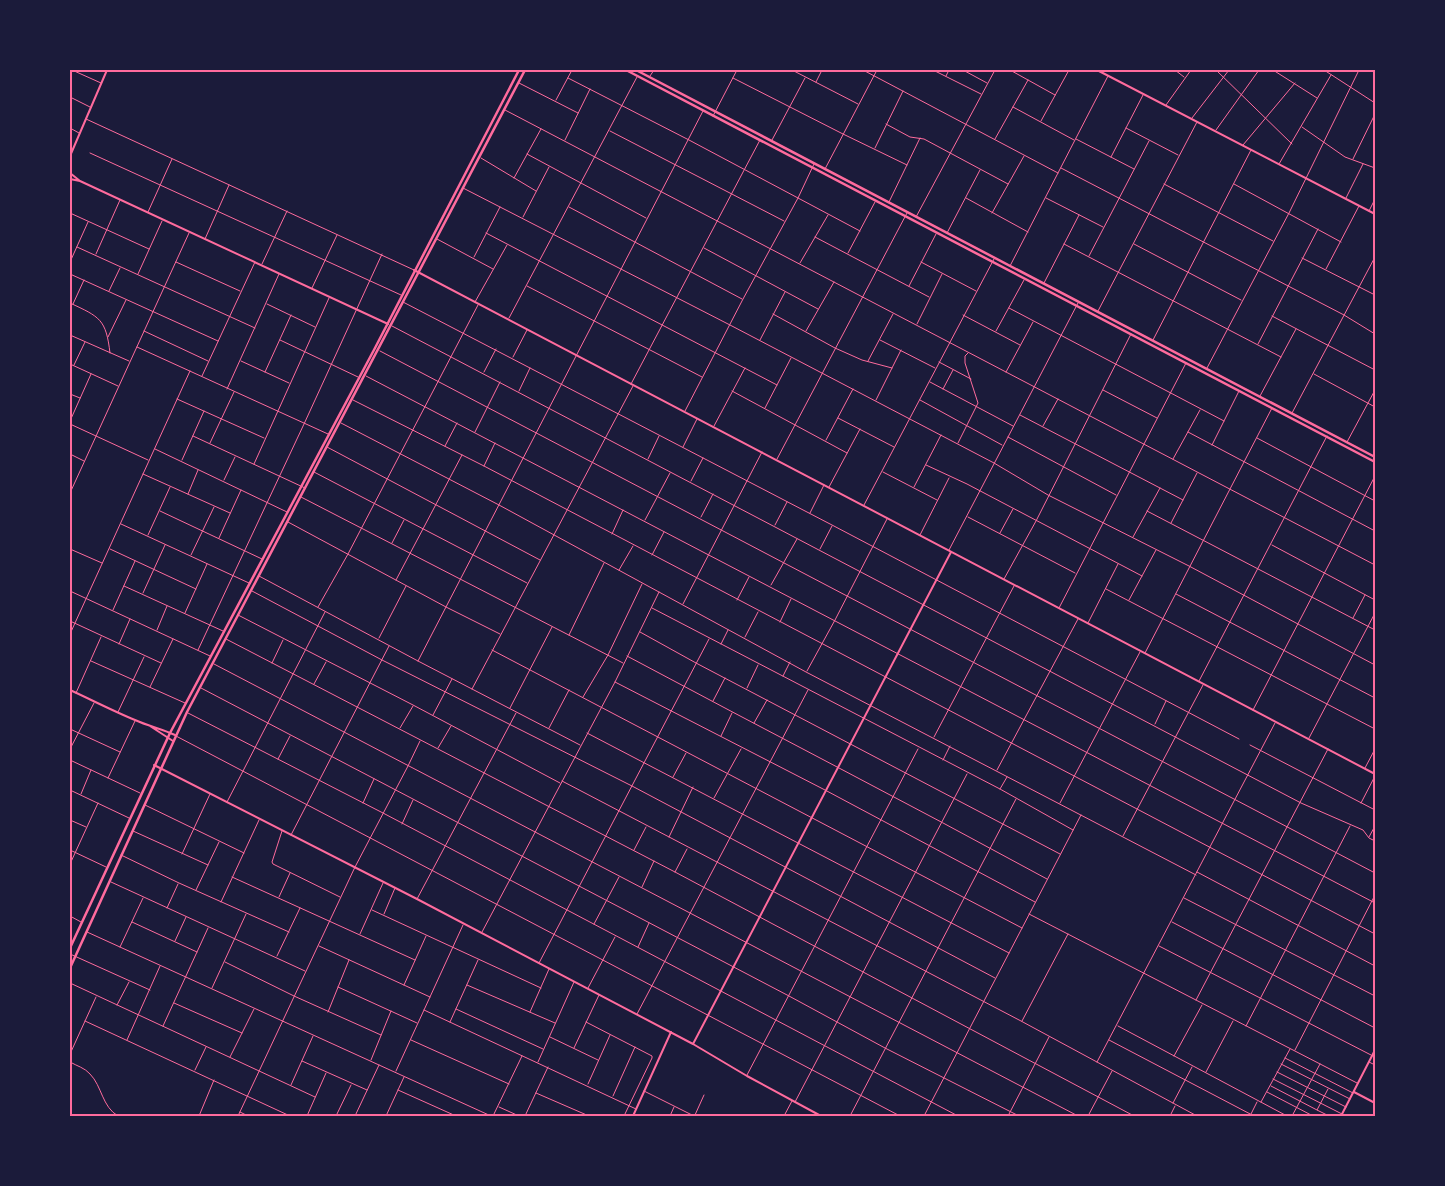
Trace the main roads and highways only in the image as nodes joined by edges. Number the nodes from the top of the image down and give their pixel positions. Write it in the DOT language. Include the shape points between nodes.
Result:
graph roads {
  1 [pos="519,70"];
  2 [pos="525,70"];
  3 [pos="626,70"];
  4 [pos="636,70"];
  5 [pos="665,86"];
  6 [pos="663,90"];
  7 [pos="714,114"];
  8 [pos="813,166"];
  9 [pos="1078,304"];
  10 [pos="1132,332"];
  11 [pos="1375,457"];
  12 [pos="1375,462"];
  13 [pos="274,539"];
  14 [pos="278,541"];
  15 [pos="110,860"];
  16 [pos="117,863"];
  17 [pos="70,948"];
  18 [pos="70,968"];
  1 -- 13 [label="main road"];
  2 -- 14 [label="main road"];
  3 -- 6 [label="main road"];
  4 -- 5 [label="main road"];
  5 -- 6 [label="main road"];
  5 -- 7 [label="main road"];
  6 -- 7 [label="main road"];
  7 -- 8 [label="main road"];
  7 -- 8 [label="main road" via="772,141"];
  8 -- 9 [label="main road"];
  8 -- 9 [label="main road" via="825,169 1044,283"];
  9 -- 10 [label="main road"];
  9 -- 10 [label="main road"];
  10 -- 11 [label="main road"];
  10 -- 12 [label="main road"];
  13 -- 14 [label="main road"];
  13 -- 15 [label="main road" via="154,764"];
  14 -- 16 [label="main road" via="187,712"];
  15 -- 16 [label="main road"];
  15 -- 17 [label="main road"];
  16 -- 18 [label="main road"];
}
